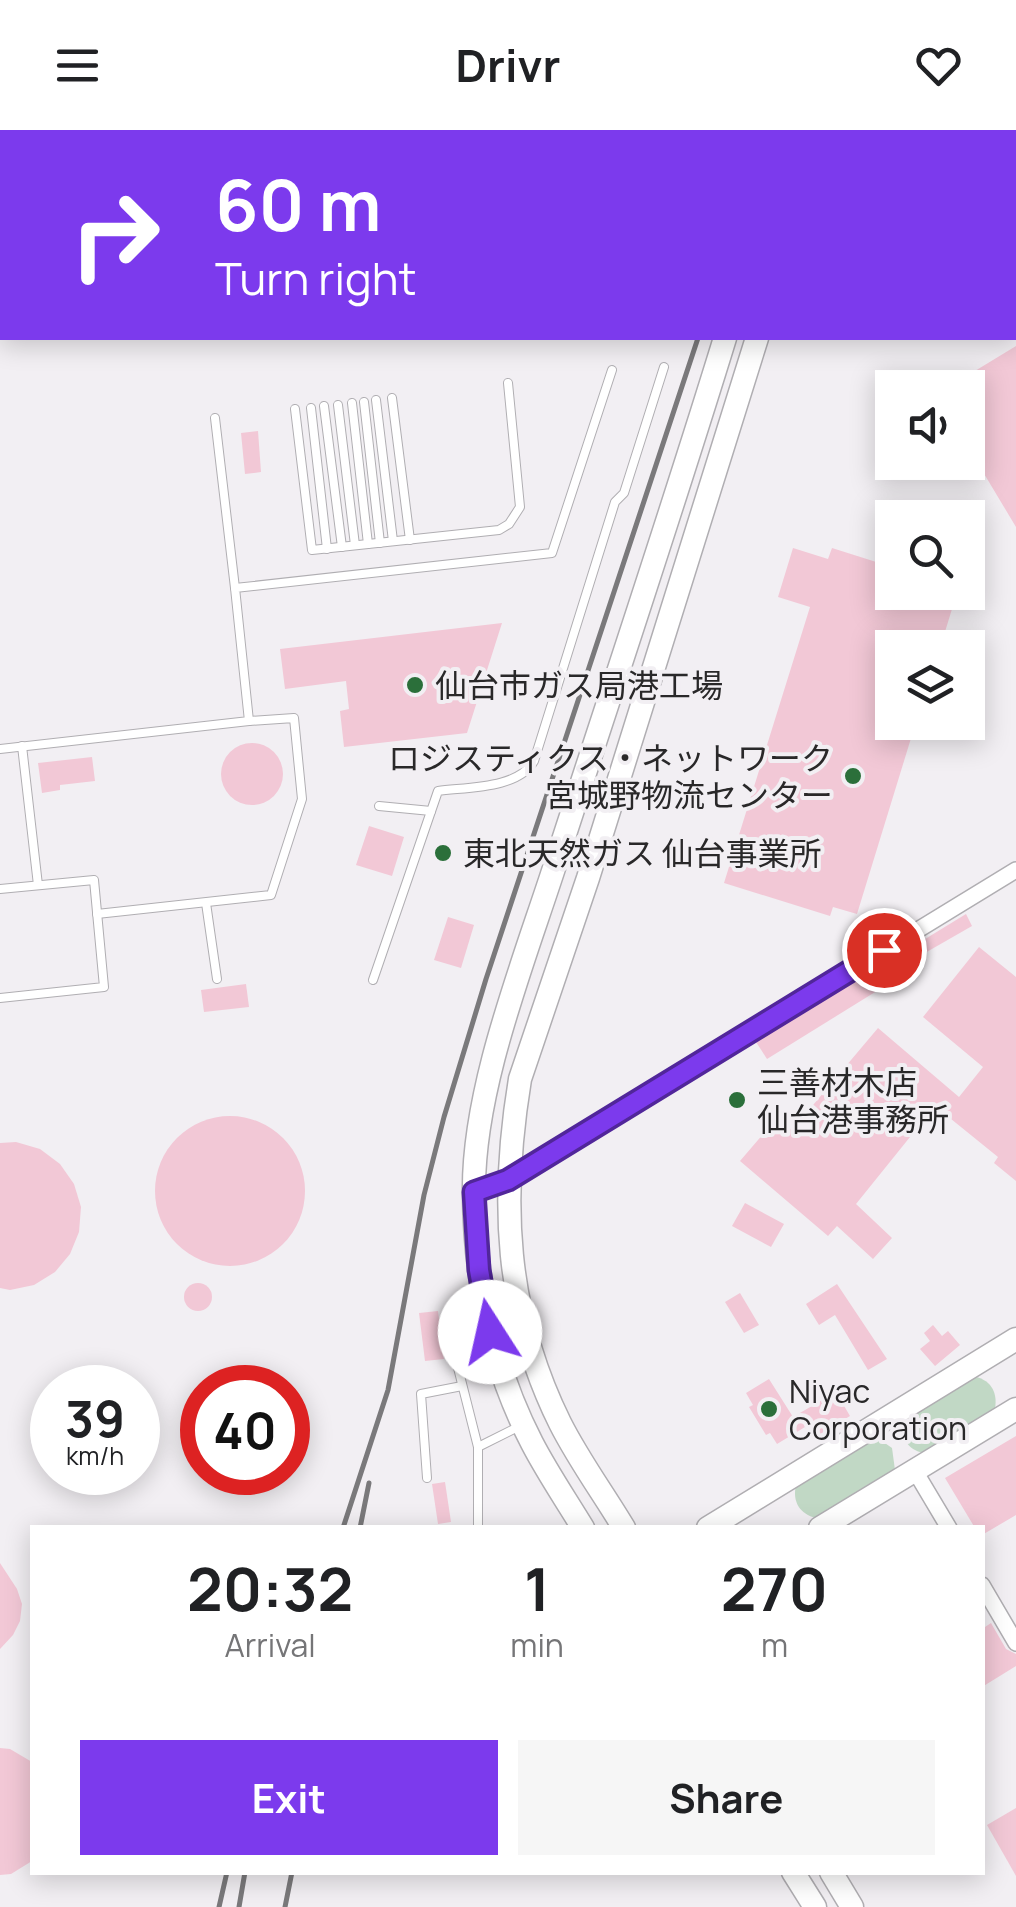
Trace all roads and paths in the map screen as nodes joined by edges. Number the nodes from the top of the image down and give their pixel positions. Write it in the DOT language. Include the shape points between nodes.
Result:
graph roads {
  1 [pos="724,340"];
  2 [pos="756,340"];
  3 [pos="664,368"];
  4 [pos="612,370"];
  5 [pos="508,383"];
  6 [pos="392,398"];
  7 [pos="376,400"];
  8 [pos="364,402"];
  9 [pos="352,403"];
  10 [pos="338,405"];
  11 [pos="324,406"];
  12 [pos="704,406"];
  13 [pos="311,408"];
  14 [pos="295,409"];
  15 [pos="732,414"];
  16 [pos="215,418"];
  17 [pos="410,540"];
  18 [pos="393,541"];
  19 [pos="380,543"];
  20 [pos="368,544"];
  21 [pos="355,546"];
  22 [pos="342,547"];
  23 [pos="327,548"];
  24 [pos="235,588"];
  25 [pos="248,721"];
  26 [pos="22,746"];
  27 [pos="0,748"];
  28 [pos="380,806"];
  29 [pos="431,811"];
  30 [pos="1016,870"];
  31 [pos="38,885"];
  32 [pos="0,889"];
  33 [pos="206,903"];
  34 [pos="97,914"];
  35 [pos="216,980"];
  36 [pos="373,980"];
  37 [pos="0,998"];
  38 [pos="508,1180"];
  39 [pos="474,1192"];
  40 [pos="1016,1339"];
  41 [pos="452,1344"];
  42 [pos="462,1386"];
  43 [pos="1016,1409"];
  44 [pos="524,1424"];
  45 [pos="478,1447"];
  46 [pos="915,1471"];
  47 [pos="427,1478"];
  48 [pos="478,1525"];
  49 [pos="581,1525"];
  50 [pos="622,1525"];
  51 [pos="713,1525"];
  52 [pos="825,1525"];
  53 [pos="947,1525"];
  54 [pos="985,1590"];
  55 [pos="1016,1642"];
  56 [pos="796,1875"];
  57 [pos="833,1875"];
  58 [pos="815,1907"];
  59 [pos="852,1907"];
  1 -- 12 [label="street"];
  2 -- 15 [label="street"];
  3 -- 29 [label="lane" via="534,761 515,779 438,792"];
  4 -- 24 [label="lane" via="552,553"];
  5 -- 17 [label="lane" via="520,508 499,530"];
  6 -- 17 [label="lane"];
  7 -- 18 [label="lane"];
  8 -- 19 [label="lane"];
  9 -- 20 [label="lane"];
  10 -- 21 [label="lane"];
  11 -- 22 [label="lane"];
  12 -- 15 [label="street"];
  12 -- 39 [label="street" via="520,974 480,1112"];
  13 -- 23 [label="lane"];
  14 -- 23 [label="lane" via="312,550"];
  15 -- 38 [label="street" via="520,1080"];
  16 -- 24 [label="lane"];
  17 -- 18 [label="lane"];
  18 -- 19 [label="lane"];
  19 -- 20 [label="lane"];
  20 -- 21 [label="lane"];
  21 -- 22 [label="lane"];
  22 -- 23 [label="lane"];
  24 -- 25 [label="lane"];
  25 -- 26 [label="lane"];
  25 -- 33 [label="lane" via="294,718 302,800 272,895"];
  26 -- 27 [label="lane"];
  26 -- 31 [label="lane"];
  28 -- 29 [label="lane"];
  29 -- 36 [label="lane"];
  30 -- 38 [label="street"];
  31 -- 32 [label="lane"];
  31 -- 34 [label="lane" via="94,880"];
  33 -- 34 [label="lane"];
  33 -- 35 [label="lane"];
  34 -- 37 [label="lane" via="104,987"];
  38 -- 39 [label="street"];
  38 -- 50 [label="street" via="510,1262 526,1339 562,1428"];
  39 -- 44 [label="street" via="490,1332"];
  40 -- 51 [label="street"];
  41 -- 42 [label="lane"];
  42 -- 45 [label="lane"];
  42 -- 47 [label="lane" via="422,1394"];
  43 -- 46 [label="street"];
  44 -- 45 [label="lane"];
  44 -- 49 [label="street"];
  45 -- 48 [label="lane"];
  46 -- 52 [label="street"];
  46 -- 53 [label="street"];
  54 -- 55 [label="street"];
  56 -- 58 [label="street"];
  57 -- 59 [label="street"];
}
